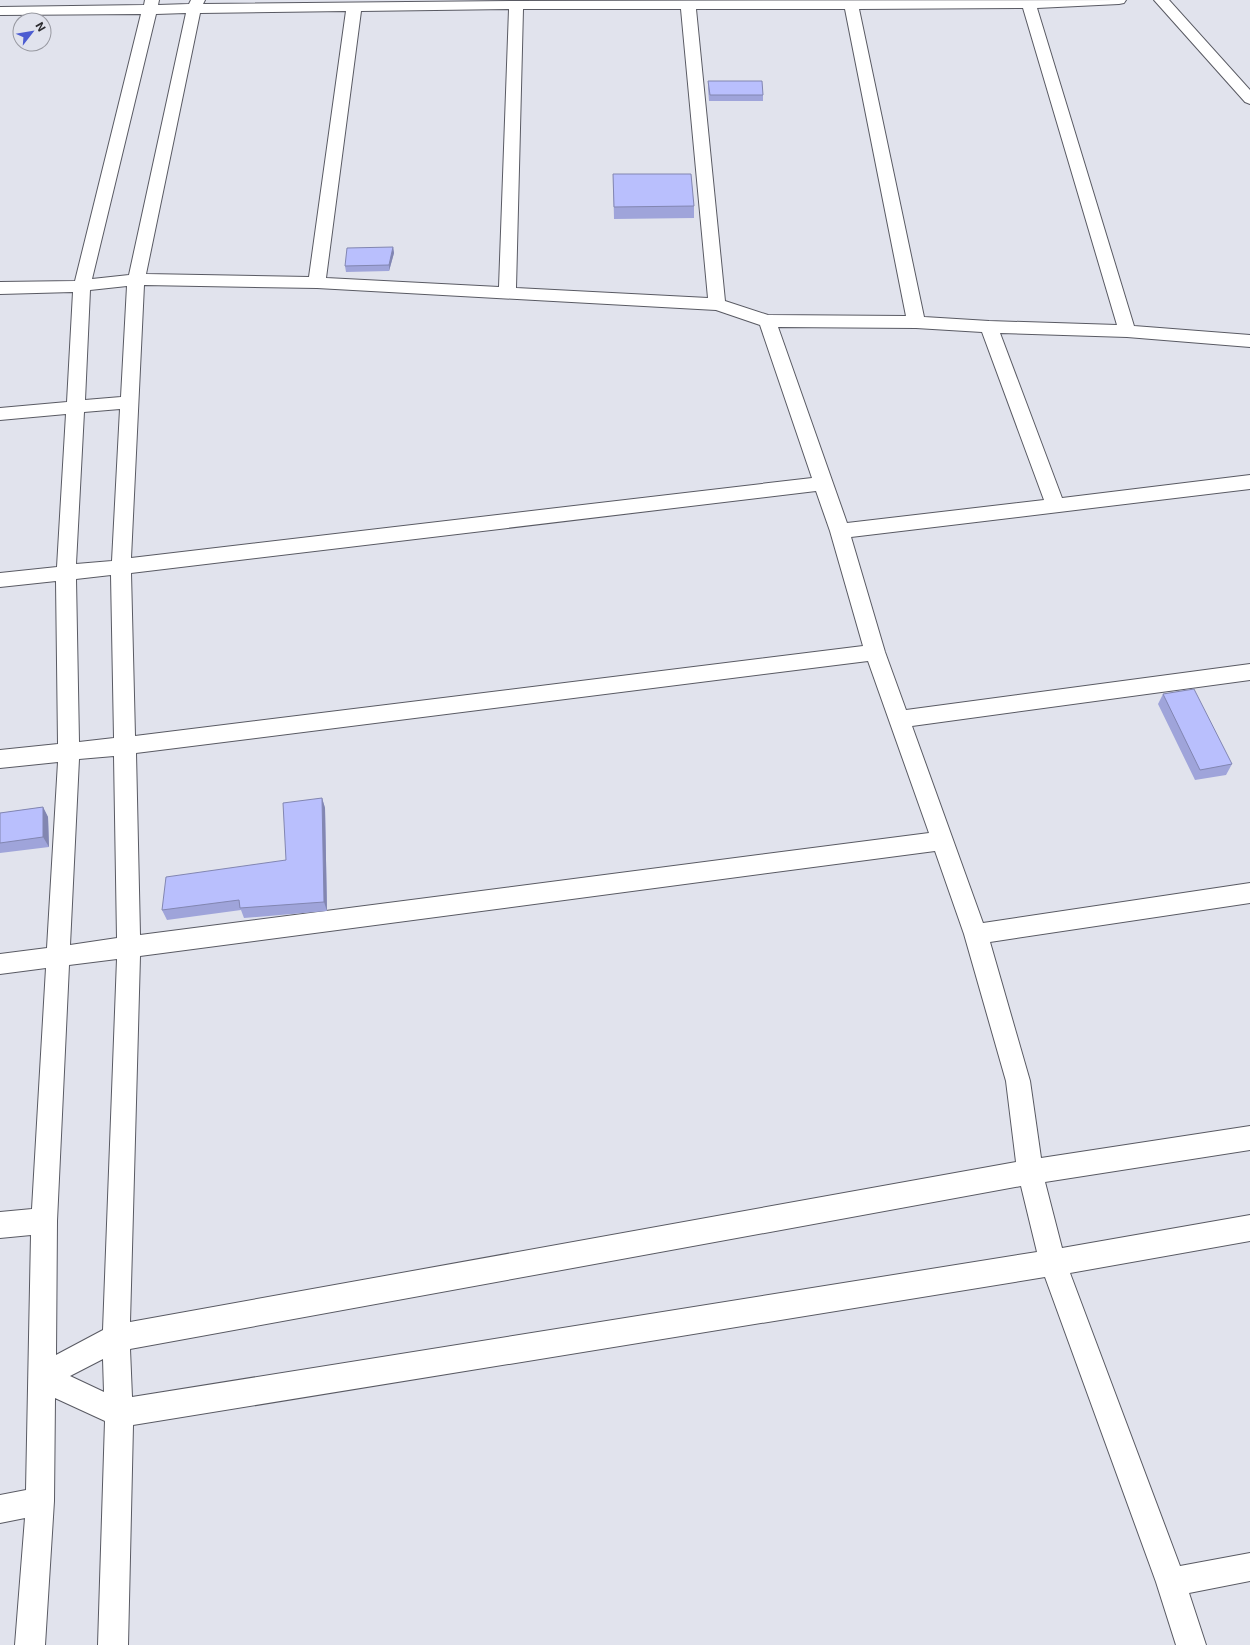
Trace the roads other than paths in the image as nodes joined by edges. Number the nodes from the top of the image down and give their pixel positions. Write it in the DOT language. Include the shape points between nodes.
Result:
graph roads {
  1 [pos="1119,0"];
  2 [pos="1161,0"];
  3 [pos="690,2"];
  4 [pos="881,2"];
  5 [pos="538,3"];
  6 [pos="150,4"];
  7 [pos="1028,4"];
  8 [pos="34,5"];
  9 [pos="196,5"];
  10 [pos="516,5"];
  11 [pos="851,5"];
  12 [pos="354,7"];
  13 [pos="0,11"];
  14 [pos="1250,99"];
  15 [pos="136,279"];
  16 [pos="317,283"];
  17 [pos="82,286"];
  18 [pos="0,288"];
  19 [pos="507,294"];
  20 [pos="718,304"];
  21 [pos="767,321"];
  22 [pos="916,322"];
  23 [pos="989,327"];
  24 [pos="1127,331"];
  25 [pos="1250,341"];
  26 [pos="129,402"];
  27 [pos="74,408"];
  28 [pos="0,414"];
  29 [pos="1250,482"];
  30 [pos="823,483"];
  31 [pos="1055,504"];
  32 [pos="840,531"];
  33 [pos="121,567"];
  34 [pos="66,573"];
  35 [pos="0,580"];
  36 [pos="875,652"];
  37 [pos="1250,672"];
  38 [pos="899,719"];
  39 [pos="124,746"];
  40 [pos="69,752"];
  41 [pos="0,760"];
  42 [pos="943,841"];
  43 [pos="1250,893"];
  44 [pos="976,934"];
  45 [pos="129,948"];
  46 [pos="59,956"];
  47 [pos="0,964"];
  48 [pos="1250,1138"];
  49 [pos="1030,1172"];
  50 [pos="44,1221"];
  51 [pos="0,1225"];
  52 [pos="1250,1228"];
  53 [pos="1053,1263"];
  54 [pos="116,1338"];
  55 [pos="41,1377"];
  56 [pos="119,1413"];
  57 [pos="40,1501"];
  58 [pos="0,1509"];
  59 [pos="1250,1567"];
  60 [pos="1171,1582"];
  61 [pos="30,1645"];
  62 [pos="113,1645"];
  63 [pos="1191,1645"];
  1 -- 7 [label="street"];
  2 -- 14 [label="street"];
  3 -- 5 [label="street"];
  3 -- 11 [label="street"];
  3 -- 20 [label="street"];
  4 -- 7 [label="street"];
  4 -- 11 [label="street"];
  5 -- 10 [label="street"];
  6 -- 8 [label="street"];
  6 -- 9 [label="street"];
  6 -- 17 [label="street"];
  7 -- 24 [label="street"];
  8 -- 13 [label="street"];
  9 -- 12 [label="street"];
  9 -- 15 [label="street"];
  10 -- 12 [label="street"];
  10 -- 19 [label="street"];
  11 -- 22 [label="street"];
  12 -- 16 [label="street"];
  15 -- 16 [label="street"];
  15 -- 17 [label="street"];
  15 -- 26 [label="street"];
  16 -- 19 [label="street"];
  17 -- 18 [label="street"];
  17 -- 27 [label="street"];
  19 -- 20 [label="street"];
  20 -- 21 [label="street"];
  21 -- 22 [label="street"];
  21 -- 30 [label="street"];
  22 -- 23 [label="street"];
  23 -- 24 [label="street"];
  23 -- 31 [label="street"];
  24 -- 25 [label="street"];
  26 -- 27 [label="street"];
  26 -- 33 [label="street"];
  27 -- 28 [label="street"];
  27 -- 34 [label="street"];
  29 -- 31 [label="street"];
  30 -- 32 [label="street"];
  30 -- 33 [label="street"];
  31 -- 32 [label="street"];
  32 -- 36 [label="street"];
  33 -- 34 [label="street"];
  33 -- 39 [label="street"];
  34 -- 35 [label="street"];
  34 -- 40 [label="street"];
  36 -- 38 [label="street"];
  36 -- 39 [label="street"];
  37 -- 38 [label="street"];
  38 -- 42 [label="street"];
  39 -- 40 [label="street"];
  39 -- 45 [label="street"];
  40 -- 41 [label="street"];
  40 -- 46 [label="street"];
  42 -- 44 [label="street"];
  42 -- 45 [label="street"];
  43 -- 44 [label="street"];
  44 -- 49 [label="street" via="1018,1081"];
  45 -- 46 [label="street"];
  45 -- 54 [label="street"];
  46 -- 47 [label="street"];
  46 -- 50 [label="street"];
  48 -- 49 [label="street"];
  49 -- 53 [label="street"];
  49 -- 54 [label="street"];
  50 -- 51 [label="street"];
  50 -- 55 [label="street"];
  52 -- 53 [label="street"];
  53 -- 56 [label="street"];
  53 -- 60 [label="street"];
  54 -- 55 [label="street"];
  54 -- 56 [label="street"];
  55 -- 56 [label="street"];
  55 -- 57 [label="street"];
  56 -- 62 [label="street"];
  57 -- 58 [label="street"];
  57 -- 61 [label="street"];
  59 -- 60 [label="street"];
  60 -- 63 [label="street"];
}
